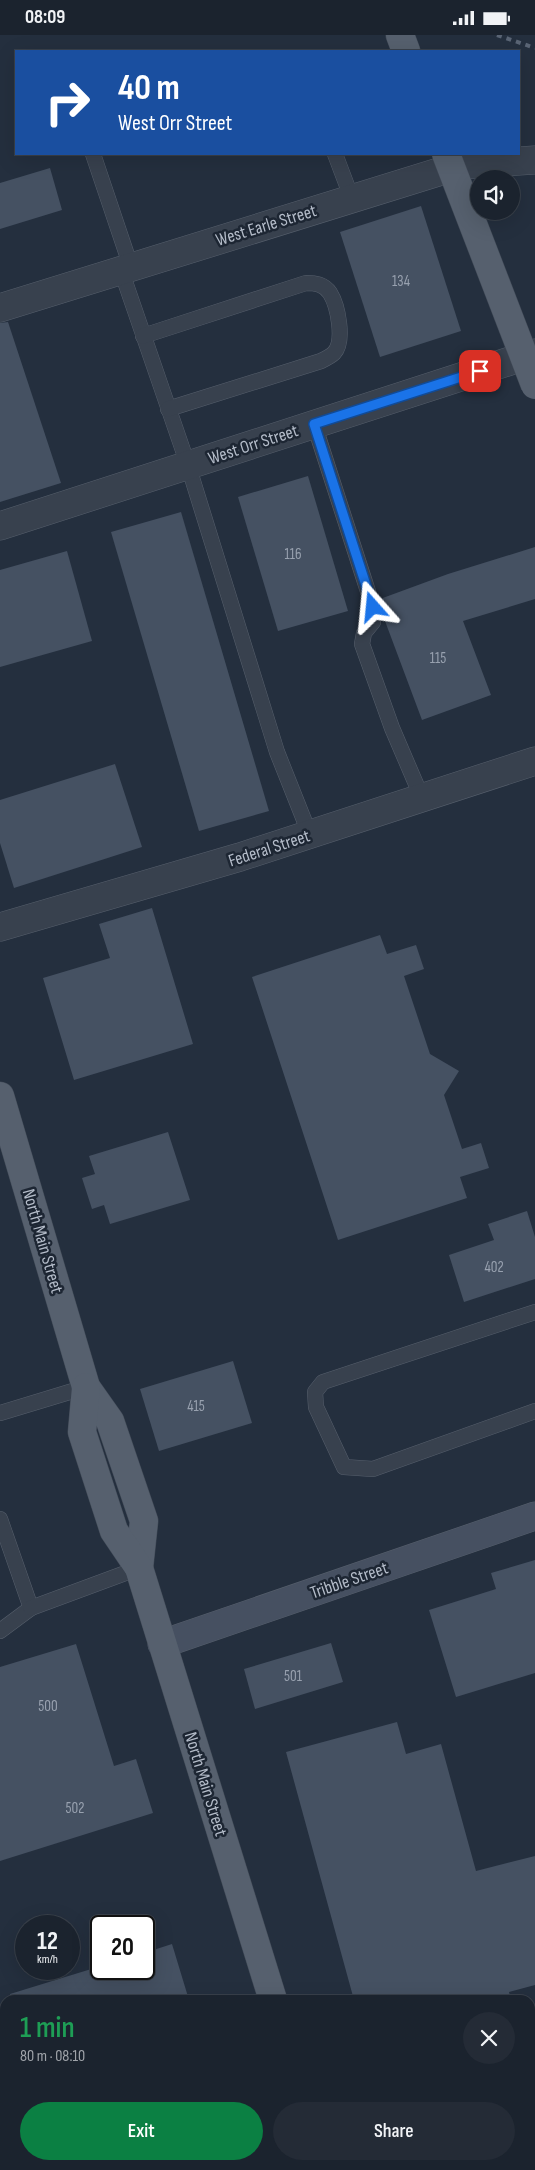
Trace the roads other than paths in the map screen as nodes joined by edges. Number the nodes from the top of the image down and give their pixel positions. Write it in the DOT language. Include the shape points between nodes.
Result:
graph roads {
  1 [pos="400,35"];
  2 [pos="406,50"];
  3 [pos="94,155"];
  4 [pos="335,155"];
  5 [pos="446,155"];
  6 [pos="535,160"];
  7 [pos="352,199"];
  8 [pos="126,269"];
  9 [pos="0,309"];
  10 [pos="143,336"];
  11 [pos="535,353"];
  12 [pos="535,385"];
  13 [pos="168,409"];
  14 [pos="314,424"];
  15 [pos="188,465"];
  16 [pos="0,526"];
  17 [pos="535,761"];
  18 [pos="422,798"];
  19 [pos="310,835"];
  20 [pos="0,927"];
  21 [pos="0,1096"];
  22 [pos="535,1312"];
  23 [pos="86,1387"];
  24 [pos="535,1411"];
  25 [pos="0,1413"];
  26 [pos="535,1516"];
  27 [pos="0,1519"];
  28 [pos="139,1568"];
  29 [pos="31,1607"];
  30 [pos="0,1631"];
  31 [pos="162,1643"];
  32 [pos="271,1995"];
  1 -- 2 [label="main road"];
  3 -- 8 [label="lane"];
  4 -- 7 [label="lane"];
  5 -- 12 [label="main road, bridge"];
  6 -- 7 [label="street, West Earle Street" via="461,165"];
  7 -- 8 [label="street, West Earle Street"];
  8 -- 9 [label="street, West Earle Street"];
  8 -- 10 [label="lane"];
  10 -- 13 [label="lane"];
  10 -- 13 [label="lane" via="306,283 319,283 330,292 336,307 340,342 334,354 321,361"];
  11 -- 14 [label="street, West Orr Street"];
  13 -- 15 [label="lane"];
  14 -- 15 [label="street, West Orr Street"];
  14 -- 18 [label="lane" via="373,607 373,622 364,633 362,644 392,728"];
  15 -- 16 [label="street, West Orr Street"];
  15 -- 19 [label="lane" via="277,752"];
  17 -- 18 [label="street, Federal Street"];
  18 -- 19 [label="street, Federal Street"];
  19 -- 20 [label="street, Federal Street"];
  21 -- 23 [label="main road, North Main Street"];
  22 -- 24 [label="lane" via="323,1382 315,1392 316,1407 344,1467 363,1469 373,1469"];
  23 -- 25 [label="lane"];
  23 -- 28 [label="main road, North Main Street" via="82,1432 114,1531"];
  26 -- 31 [label="street, Tribble Street"];
  27 -- 29 [label="lane"];
  28 -- 29 [label="lane"];
  28 -- 31 [label="main road, North Main Street"];
  29 -- 30 [label="lane"];
  31 -- 32 [label="main road, North Main Street"];
}
